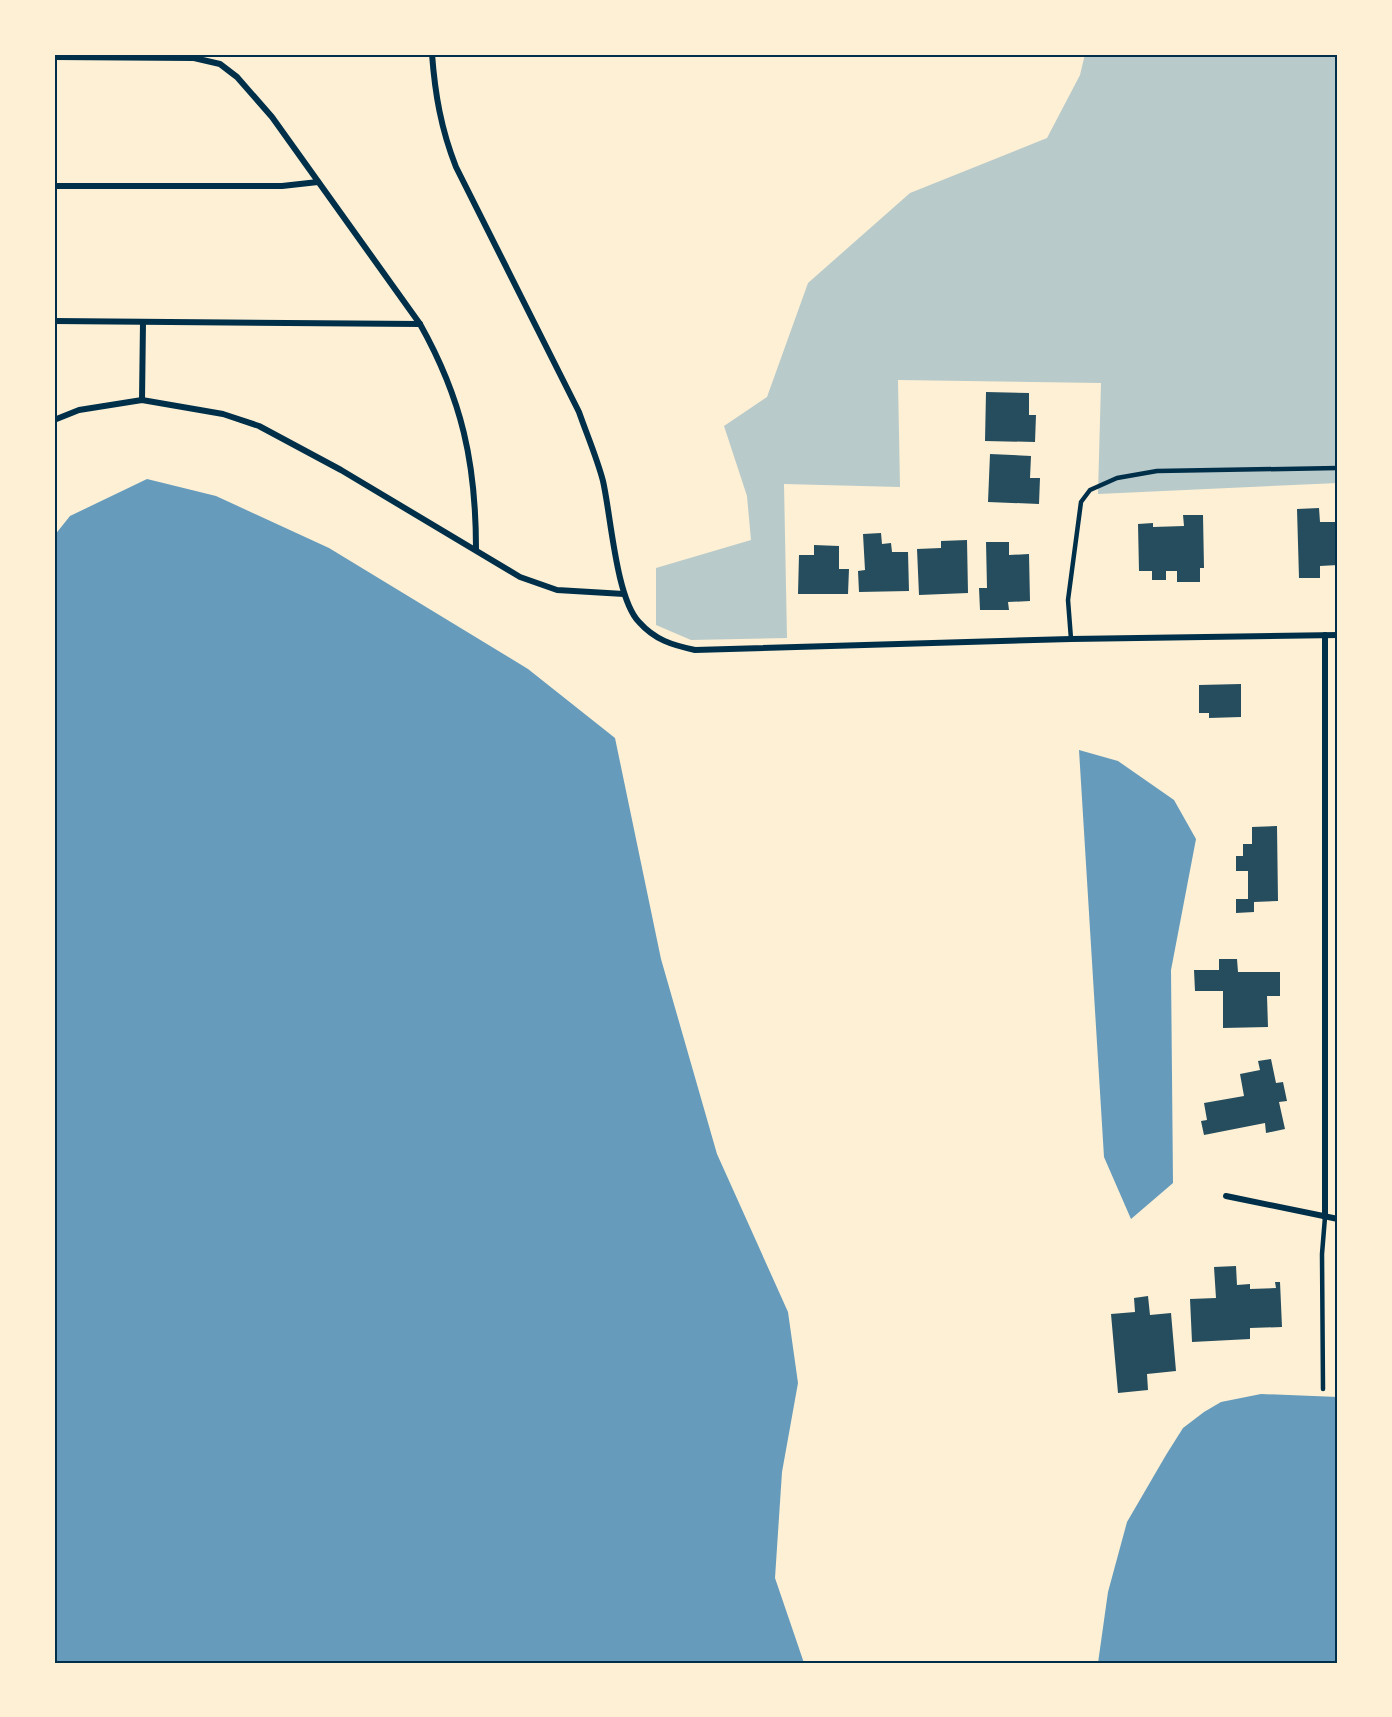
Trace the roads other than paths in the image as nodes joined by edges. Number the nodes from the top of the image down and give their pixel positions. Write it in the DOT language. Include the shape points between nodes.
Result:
graph roads {
  1 [pos="432,54"];
  2 [pos="54,57"];
  3 [pos="318,182"];
  4 [pos="54,186"];
  5 [pos="54,321"];
  6 [pos="143,321"];
  7 [pos="420,324"];
  8 [pos="142,400"];
  9 [pos="54,420"];
  10 [pos="1338,468"];
  11 [pos="476,549"];
  12 [pos="624,594"];
  13 [pos="1325,635"];
  14 [pos="1338,635"];
  15 [pos="1071,639"];
  16 [pos="1226,1197"];
  17 [pos="1325,1217"];
  18 [pos="1338,1219"];
  19 [pos="1323,1389"];
  1 -- 12 [label="street" via="443,135 583,423 603,480"];
  2 -- 3 [label="street" via="194,58 220,64 237,77 272,117"];
  3 -- 4 [label="street" via="282,186"];
  3 -- 7 [label="street"];
  5 -- 6 [label="street"];
  6 -- 7 [label="street"];
  6 -- 8 [label="street"];
  7 -- 11 [label="street" via="448,377 460,412 476,496"];
  8 -- 9 [label="street" via="79,410"];
  8 -- 11 [label="street" via="223,414 259,426"];
  10 -- 15 [label="lane" via="1157,471 1117,478 1090,490 1081,502 1068,600"];
  11 -- 12 [label="street" via="505,569 542,586"];
  12 -- 15 [label="street" via="638,621 666,644 695,650"];
  13 -- 14 [label="street"];
  13 -- 15 [label="street"];
  13 -- 17 [label="street"];
  16 -- 17 [label="street"];
  17 -- 18 [label="street"];
  17 -- 19 [label="lane"];
}
